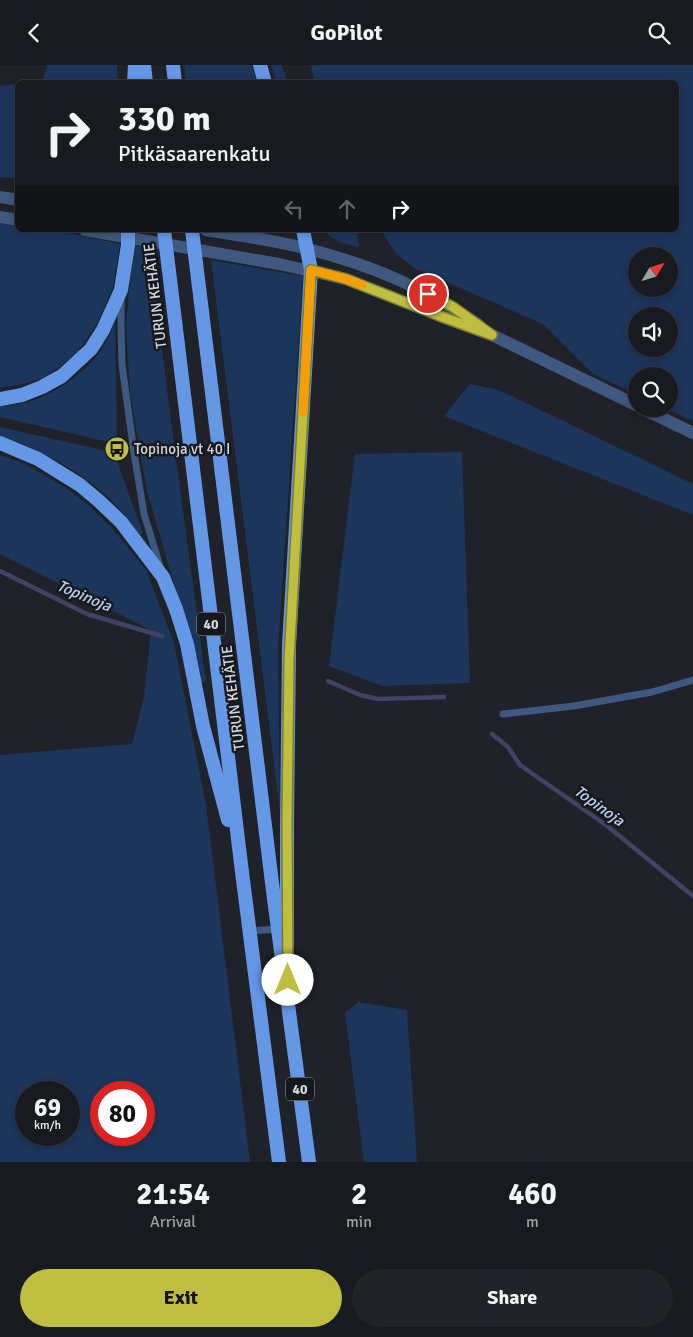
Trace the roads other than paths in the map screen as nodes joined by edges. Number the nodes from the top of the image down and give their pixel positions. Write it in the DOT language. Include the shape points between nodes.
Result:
graph roads {
  1 [pos="135,65"];
  2 [pos="144,65"];
  3 [pos="173,65"];
  4 [pos="260,65"];
  5 [pos="134,80"];
  6 [pos="146,80"];
  7 [pos="175,80"];
  8 [pos="264,80"];
  9 [pos="0,197"];
  10 [pos="15,199"];
  11 [pos="0,217"];
  12 [pos="15,219"];
  13 [pos="97,232"];
  14 [pos="128,232"];
  15 [pos="164,232"];
  16 [pos="192,232"];
  17 [pos="218,232"];
  18 [pos="303,232"];
  19 [pos="307,249"];
  20 [pos="311,270"];
  21 [pos="121,290"];
  22 [pos="492,335"];
  23 [pos="0,399"];
  24 [pos="628,401"];
  25 [pos="660,417"];
  26 [pos="693,433"];
  27 [pos="0,443"];
  28 [pos="163,577"];
  29 [pos="693,681"];
  30 [pos="503,713"];
  31 [pos="242,871"];
  32 [pos="278,929"];
  33 [pos="250,931"];
  34 [pos="288,1000"];
  35 [pos="280,1162"];
  36 [pos="309,1162"];
  1 -- 5 [label="highway"];
  2 -- 6 [label="highway"];
  3 -- 7 [label="highway"];
  4 -- 8 [label="highway"];
  9 -- 10 [label="street"];
  11 -- 12 [label="street"];
  13 -- 20 [label="street"];
  14 -- 21 [label="highway"];
  15 -- 31 [label="highway, TURUN KEHÄTIE / 40"];
  16 -- 32 [label="highway, TURUN KEHÄTIE / 40"];
  17 -- 19 [label="street"];
  18 -- 19 [label="highway"];
  19 -- 20 [label="highway"];
  19 -- 22 [label="street" via="400,280 453,307"];
  20 -- 22 [label="street" via="346,279"];
  20 -- 34 [label="highway" via="288,671"];
  21 -- 23 [label="highway" via="103,329 79,361 42,387"];
  21 -- 28 [label="lane" via="122,365 134,453 144,514"];
  22 -- 24 [label="street"];
  25 -- 26 [label="street"];
  27 -- 28 [label="highway" via="38,459 80,485 120,522"];
  28 -- 31 [label="highway" via="187,644 203,726"];
  29 -- 30 [label="lane" via="574,706"];
  31 -- 33 [label="highway, TURUN KEHÄTIE / 40"];
  32 -- 33 [label="lane"];
  32 -- 34 [label="highway, TURUN KEHÄTIE / 40"];
  33 -- 35 [label="highway, TURUN KEHÄTIE / 40"];
  34 -- 36 [label="highway, TURUN KEHÄTIE / 40"];
}
